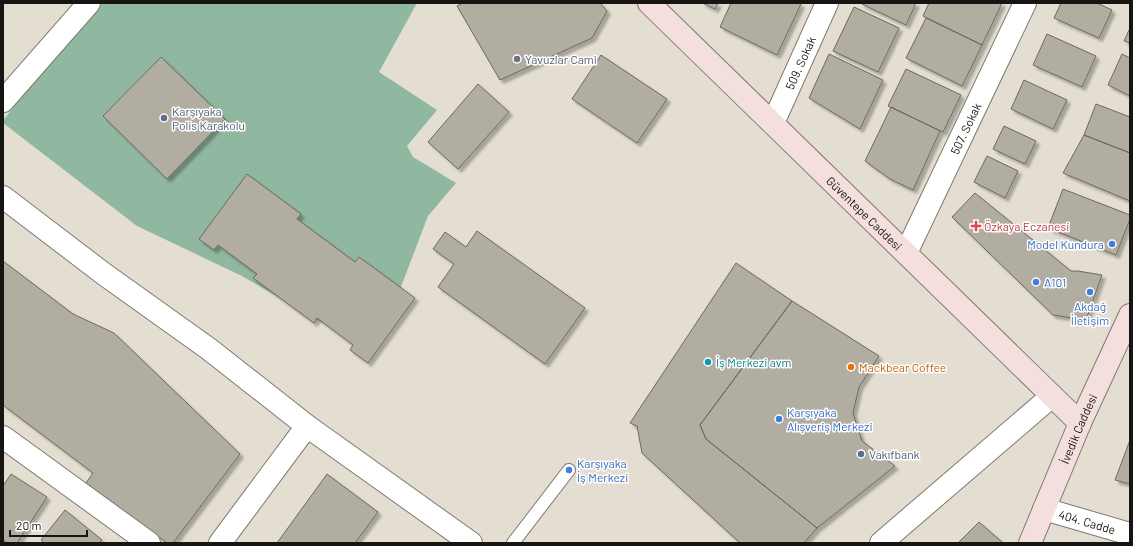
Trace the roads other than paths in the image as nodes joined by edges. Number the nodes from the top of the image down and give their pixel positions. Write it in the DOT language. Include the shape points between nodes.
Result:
graph roads {
  1 [pos="89,3"];
  2 [pos="650,3"];
  3 [pos="827,3"];
  4 [pos="1025,3"];
  5 [pos="3,101"];
  6 [pos="773,123"];
  7 [pos="3,197"];
  8 [pos="906,253"];
  9 [pos="1130,315"];
  10 [pos="1052,396"];
  11 [pos="1080,423"];
  12 [pos="307,426"];
  13 [pos="3,437"];
  14 [pos="569,470"];
  15 [pos="1044,509"];
  16 [pos="1130,534"];
  17 [pos="149,543"];
  18 [pos="220,543"];
  19 [pos="471,543"];
  20 [pos="513,543"];
  21 [pos="881,543"];
  22 [pos="1030,543"];
  1 -- 5 [label="street"];
  2 -- 6 [label="street, Güventepe Caddesi"];
  3 -- 6 [label="street, 509. Sokak"];
  4 -- 8 [label="street, 507. Sokak"];
  6 -- 8 [label="street, Güventepe Caddesi"];
  7 -- 12 [label="street" via="209,349"];
  8 -- 10 [label="street, Güventepe Caddesi"];
  9 -- 11 [label="street, İvedik Caddesi"];
  10 -- 11 [label="street, Güventepe Caddesi"];
  10 -- 21 [label="street"];
  11 -- 15 [label="street, İvedik Caddesi"];
  12 -- 18 [label="street"];
  12 -- 19 [label="street"];
  13 -- 17 [label="street"];
  14 -- 20 [label="lane"];
  15 -- 16 [label="street, 404. Cadde"];
  15 -- 22 [label="street, İvedik Caddesi"];
}
